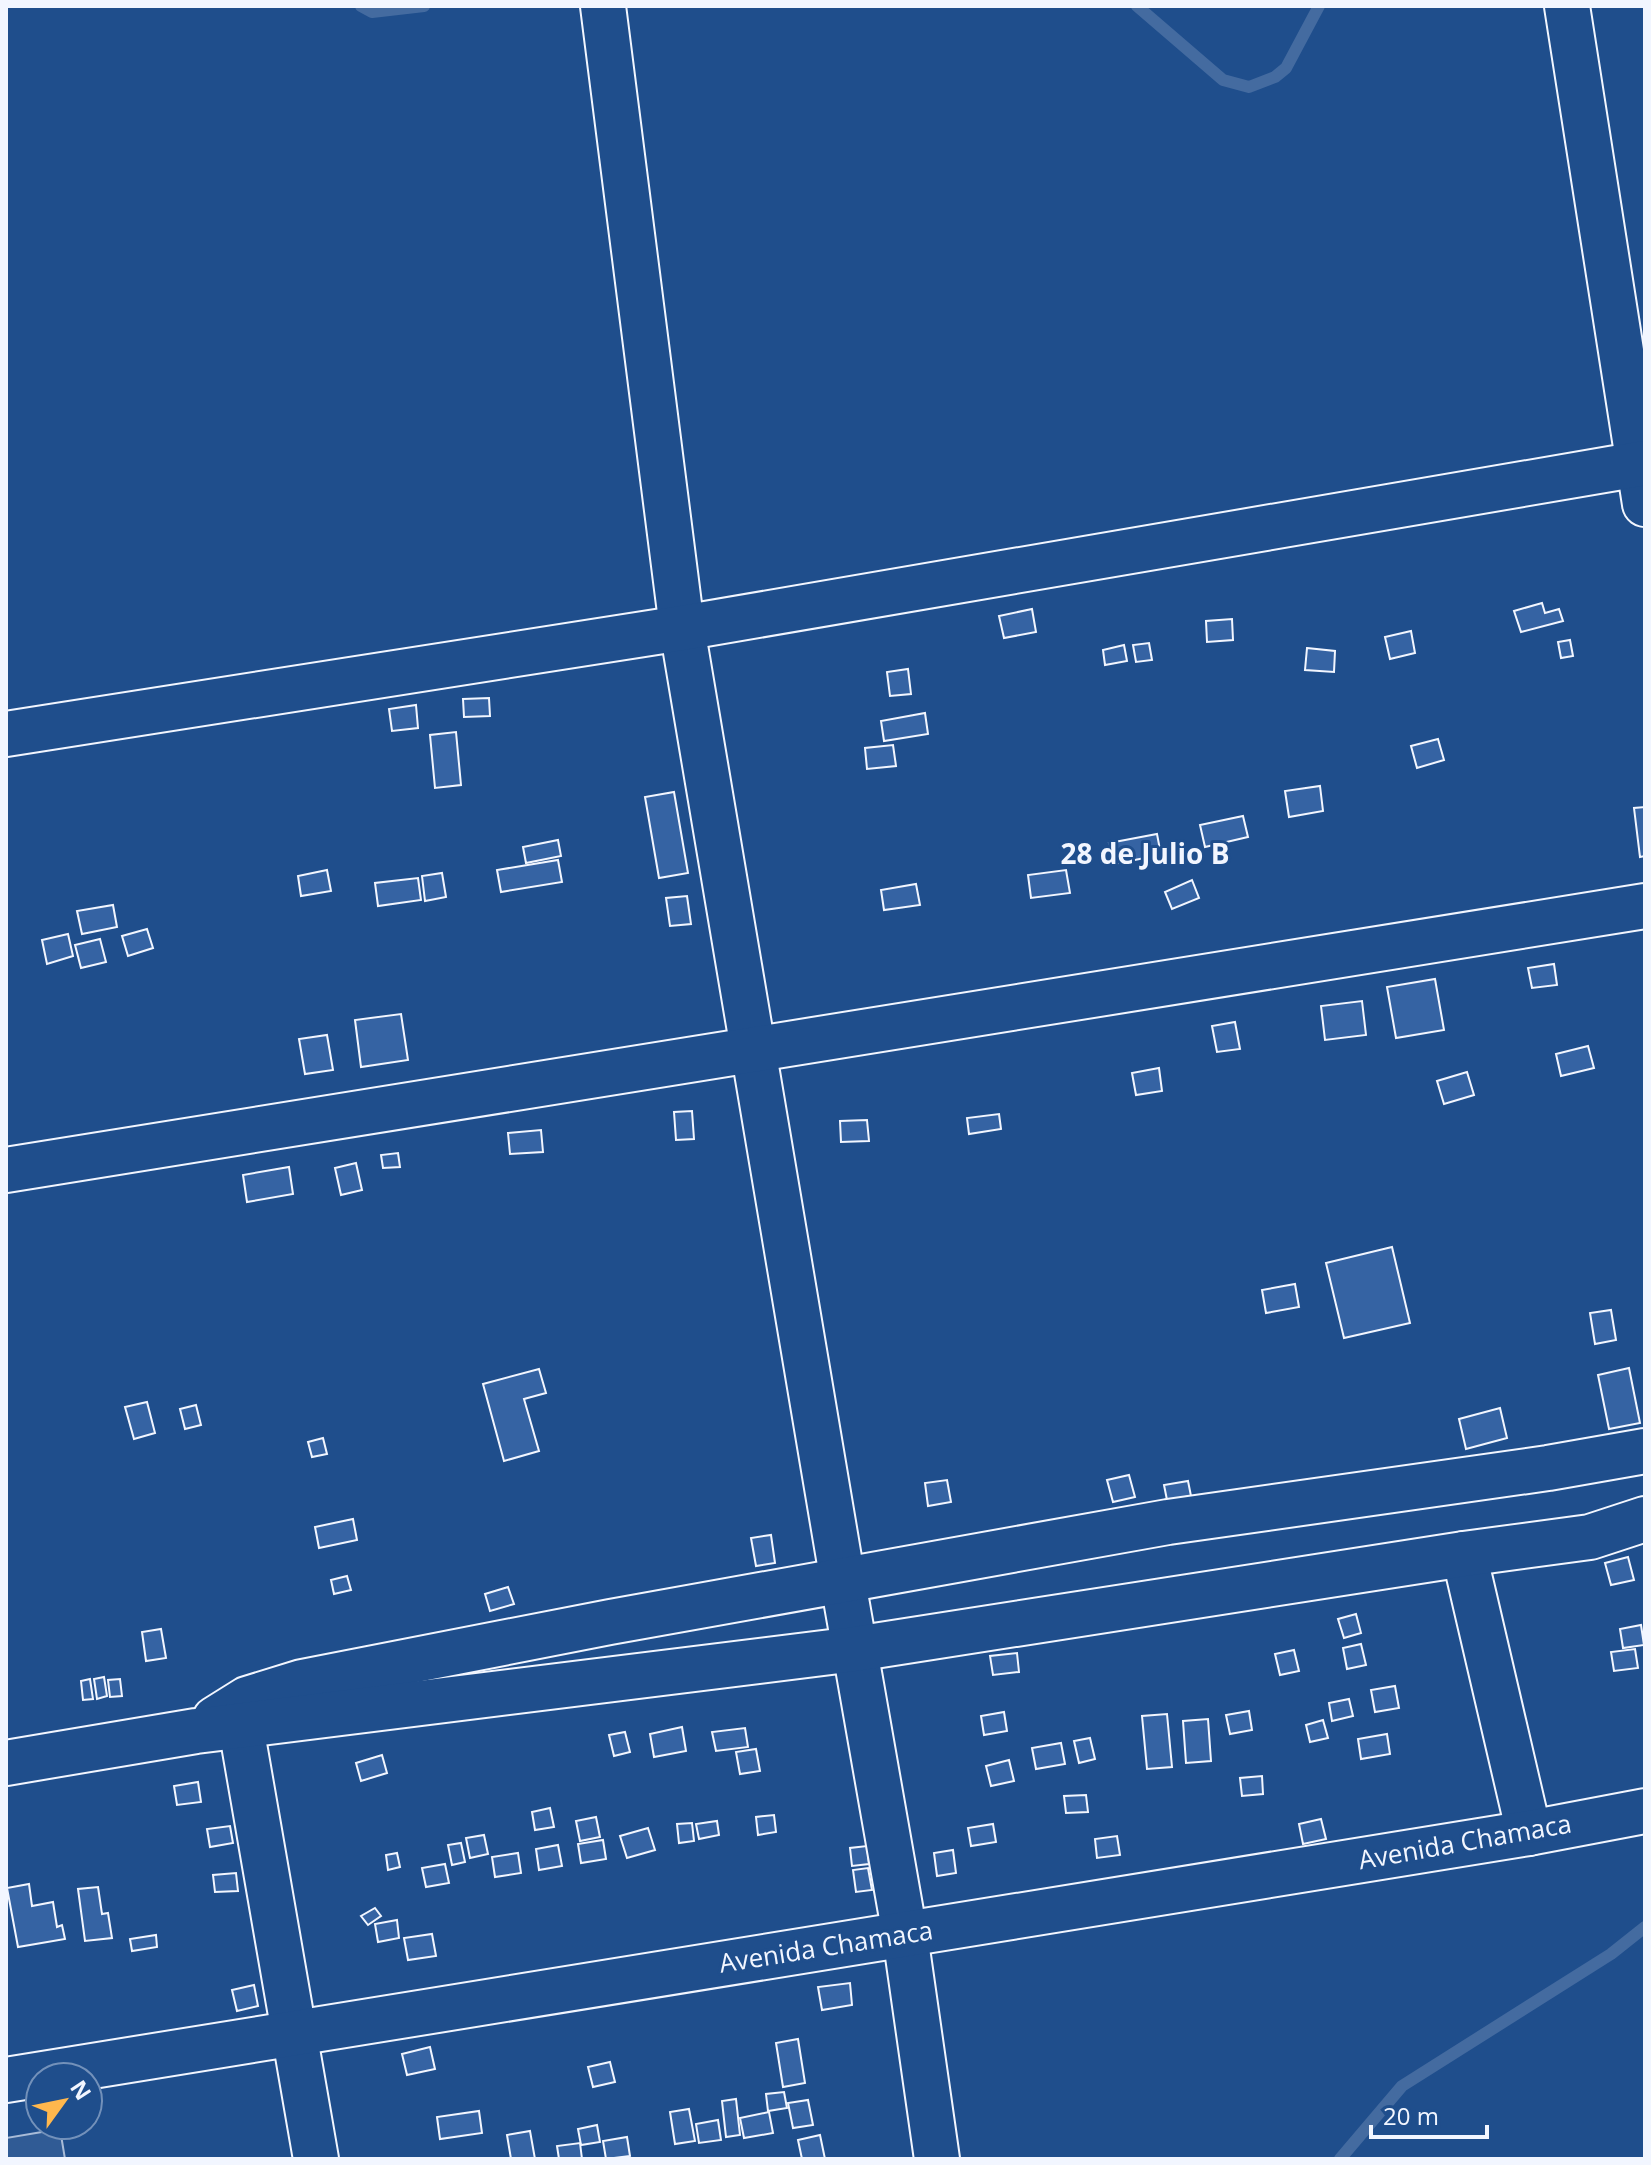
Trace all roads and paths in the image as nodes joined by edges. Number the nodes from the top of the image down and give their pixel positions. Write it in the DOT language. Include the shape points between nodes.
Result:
graph roads {
  1 [pos="603,6"];
  2 [pos="1567,6"];
  3 [pos="1643,477"];
  4 [pos="682,628"];
  5 [pos="6,734"];
  6 [pos="1645,906"];
  7 [pos="753,1050"];
  8 [pos="6,1170"];
  9 [pos="1645,1451"];
  10 [pos="1645,1519"];
  11 [pos="1464,1554"];
  12 [pos="843,1582"];
  13 [pos="855,1649"];
  14 [pos="241,1727"];
  15 [pos="196,1731"];
  16 [pos="6,1763"];
  17 [pos="1645,1811"];
  18 [pos="1529,1833"];
  19 [pos="905,1935"];
  20 [pos="293,2034"];
  21 [pos="6,2080"];
  22 [pos="316,2159"];
  23 [pos="937,2159"];
  1 -- 4 [label="street"];
  2 -- 3 [label="street"];
  3 -- 4 [label="street"];
  4 -- 5 [label="street"];
  4 -- 7 [label="street"];
  6 -- 7 [label="street"];
  7 -- 8 [label="street"];
  7 -- 12 [label="street"];
  9 -- 12 [label="street" via="1168,1522"];
  10 -- 11 [label="street" via="1590,1537"];
  11 -- 13 [label="street"];
  11 -- 18 [label="street"];
  12 -- 13 [label="street"];
  12 -- 15 [label="street" via="302,1682 247,1699"];
  13 -- 14 [label="street"];
  13 -- 19 [label="street"];
  14 -- 15 [label="street"];
  14 -- 20 [label="street"];
  15 -- 16 [label="street"];
  17 -- 18 [label="street, Avenida Chamaca"];
  18 -- 19 [label="street, Avenida Chamaca"];
  19 -- 20 [label="street, Avenida Chamaca"];
  19 -- 23 [label="street"];
  20 -- 21 [label="street, Avenida Chamaca"];
  20 -- 22 [label="street"];
}
